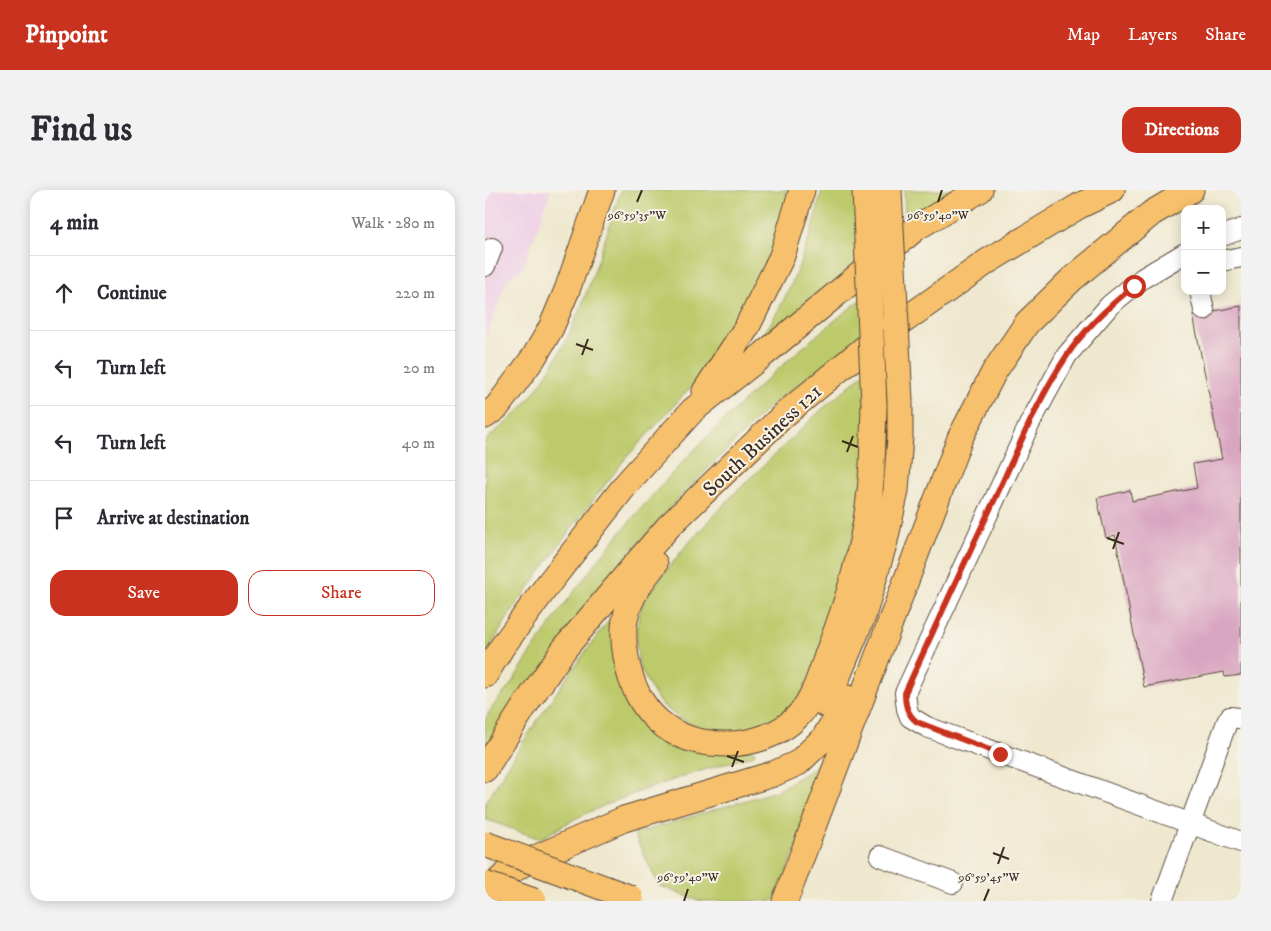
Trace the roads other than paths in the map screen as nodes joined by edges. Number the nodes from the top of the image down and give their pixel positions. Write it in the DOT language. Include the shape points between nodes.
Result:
graph roads {
  1 [pos="602,190"];
  2 [pos="802,190"];
  3 [pos="865,190"];
  4 [pos="889,190"];
  5 [pos="980,190"];
  6 [pos="1112,190"];
  7 [pos="1191,190"];
  8 [pos="1241,229"];
  9 [pos="1226,235"];
  10 [pos="1181,255"];
  11 [pos="1241,257"];
  12 [pos="1226,261"];
  13 [pos="693,410"];
  14 [pos="485,416"];
  15 [pos="669,526"];
  16 [pos="913,560"];
  17 [pos="485,674"];
  18 [pos="1239,718"];
  19 [pos="485,770"];
  20 [pos="773,774"];
  21 [pos="1190,824"];
  22 [pos="1241,842"];
  23 [pos="485,844"];
  24 [pos="880,856"];
  25 [pos="953,883"];
  26 [pos="485,884"];
  27 [pos="485,894"];
  28 [pos="788,896"];
  29 [pos="635,899"];
  30 [pos="534,901"];
  31 [pos="1162,901"];
  1 -- 14 [label="main road" via="551,328 534,358 497,408"];
  2 -- 13 [label="main road" via="782,256 751,318"];
  3 -- 15 [label="main road, bridge" via="874,405 870,492 844,612 813,694 798,716 777,732 741,744 713,744 691,739 672,732 640,700 629,674 623,628 633,595 669,546"];
  4 -- 20 [label="main road, bridge" via="900,401 896,491 863,616 827,703 806,735"];
  5 -- 13 [label="main road" via="916,228"];
  6 -- 15 [label="main road, South Business 121" via="1079,206 988,261 865,348 785,414"];
  7 -- 16 [label="main road" via="1144,219 1072,279 1027,324 995,372 965,429"];
  8 -- 9 [label="street"];
  10 -- 21 [label="street" via="1143,278 1110,305 1067,355 1030,423 905,699 910,717 927,727"];
  11 -- 12 [label="street"];
  13 -- 17 [label="main road" via="628,482 549,583"];
  15 -- 19 [label="main road, South Business 121" via="565,648"];
  16 -- 20 [label="main road" via="897,576 866,660 842,710 824,738 798,763"];
  16 -- 28 [label="main road"];
  18 -- 21 [label="street" via="1230,717 1227,722"];
  20 -- 27 [label="main road" via="624,819 527,862 505,875"];
  21 -- 22 [label="street"];
  21 -- 31 [label="street"];
  23 -- 29 [label="main road, bridge"];
  24 -- 25 [label="street"];
  26 -- 30 [label="main road, bridge"];
}
